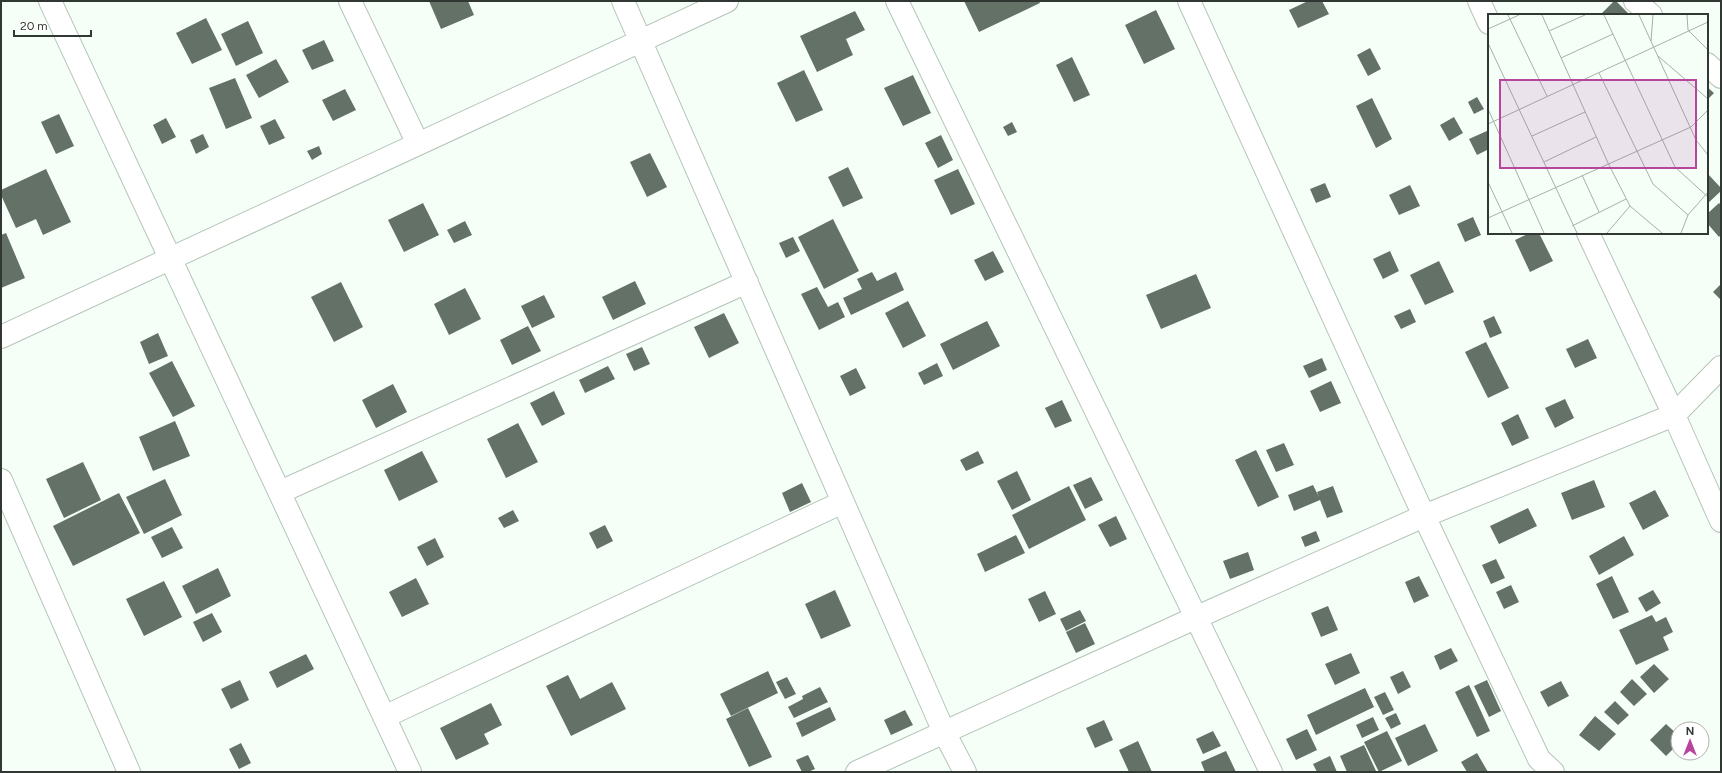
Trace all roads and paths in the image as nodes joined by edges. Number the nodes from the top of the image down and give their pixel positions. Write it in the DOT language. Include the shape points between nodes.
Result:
graph roads {
  1 [pos="50,1"];
  2 [pos="350,1"];
  3 [pos="623,1"];
  4 [pos="727,1"];
  5 [pos="897,1"];
  6 [pos="1189,1"];
  7 [pos="1479,1"];
  8 [pos="1635,1"];
  9 [pos="1650,14"];
  10 [pos="1488,21"];
  11 [pos="641,41"];
  12 [pos="1708,65"];
  13 [pos="1721,76"];
  14 [pos="418,144"];
  15 [pos="1588,234"];
  16 [pos="172,258"];
  17 [pos="747,282"];
  18 [pos="1,337"];
  19 [pos="1721,367"];
  20 [pos="1674,415"];
  21 [pos="1,480"];
  22 [pos="280,492"];
  23 [pos="843,502"];
  24 [pos="1424,516"];
  25 [pos="1721,521"];
  26 [pos="1195,618"];
  27 [pos="384,716"];
  28 [pos="944,732"];
  29 [pos="129,772"];
  30 [pos="410,772"];
  31 [pos="857,772"];
  32 [pos="965,772"];
  33 [pos="1271,772"];
  34 [pos="1553,772"];
  1 -- 16 [label="street"];
  2 -- 14 [label="street"];
  3 -- 11 [label="street"];
  4 -- 11 [label="street"];
  5 -- 26 [label="street"];
  6 -- 24 [label="street"];
  7 -- 10 [label="street"];
  8 -- 9 [label="street"];
  11 -- 14 [label="street"];
  11 -- 17 [label="street"];
  12 -- 13 [label="street"];
  14 -- 16 [label="street"];
  15 -- 20 [label="street"];
  16 -- 18 [label="street"];
  16 -- 22 [label="street"];
  17 -- 22 [label="street"];
  17 -- 23 [label="street"];
  19 -- 20 [label="street"];
  20 -- 24 [label="street"];
  20 -- 25 [label="street"];
  21 -- 29 [label="street"];
  22 -- 27 [label="street"];
  23 -- 27 [label="street"];
  23 -- 28 [label="street"];
  24 -- 26 [label="street"];
  24 -- 34 [label="street" via="1539,759"];
  26 -- 28 [label="street"];
  26 -- 33 [label="street"];
  27 -- 30 [label="street"];
  28 -- 31 [label="street"];
  28 -- 32 [label="street"];
}
